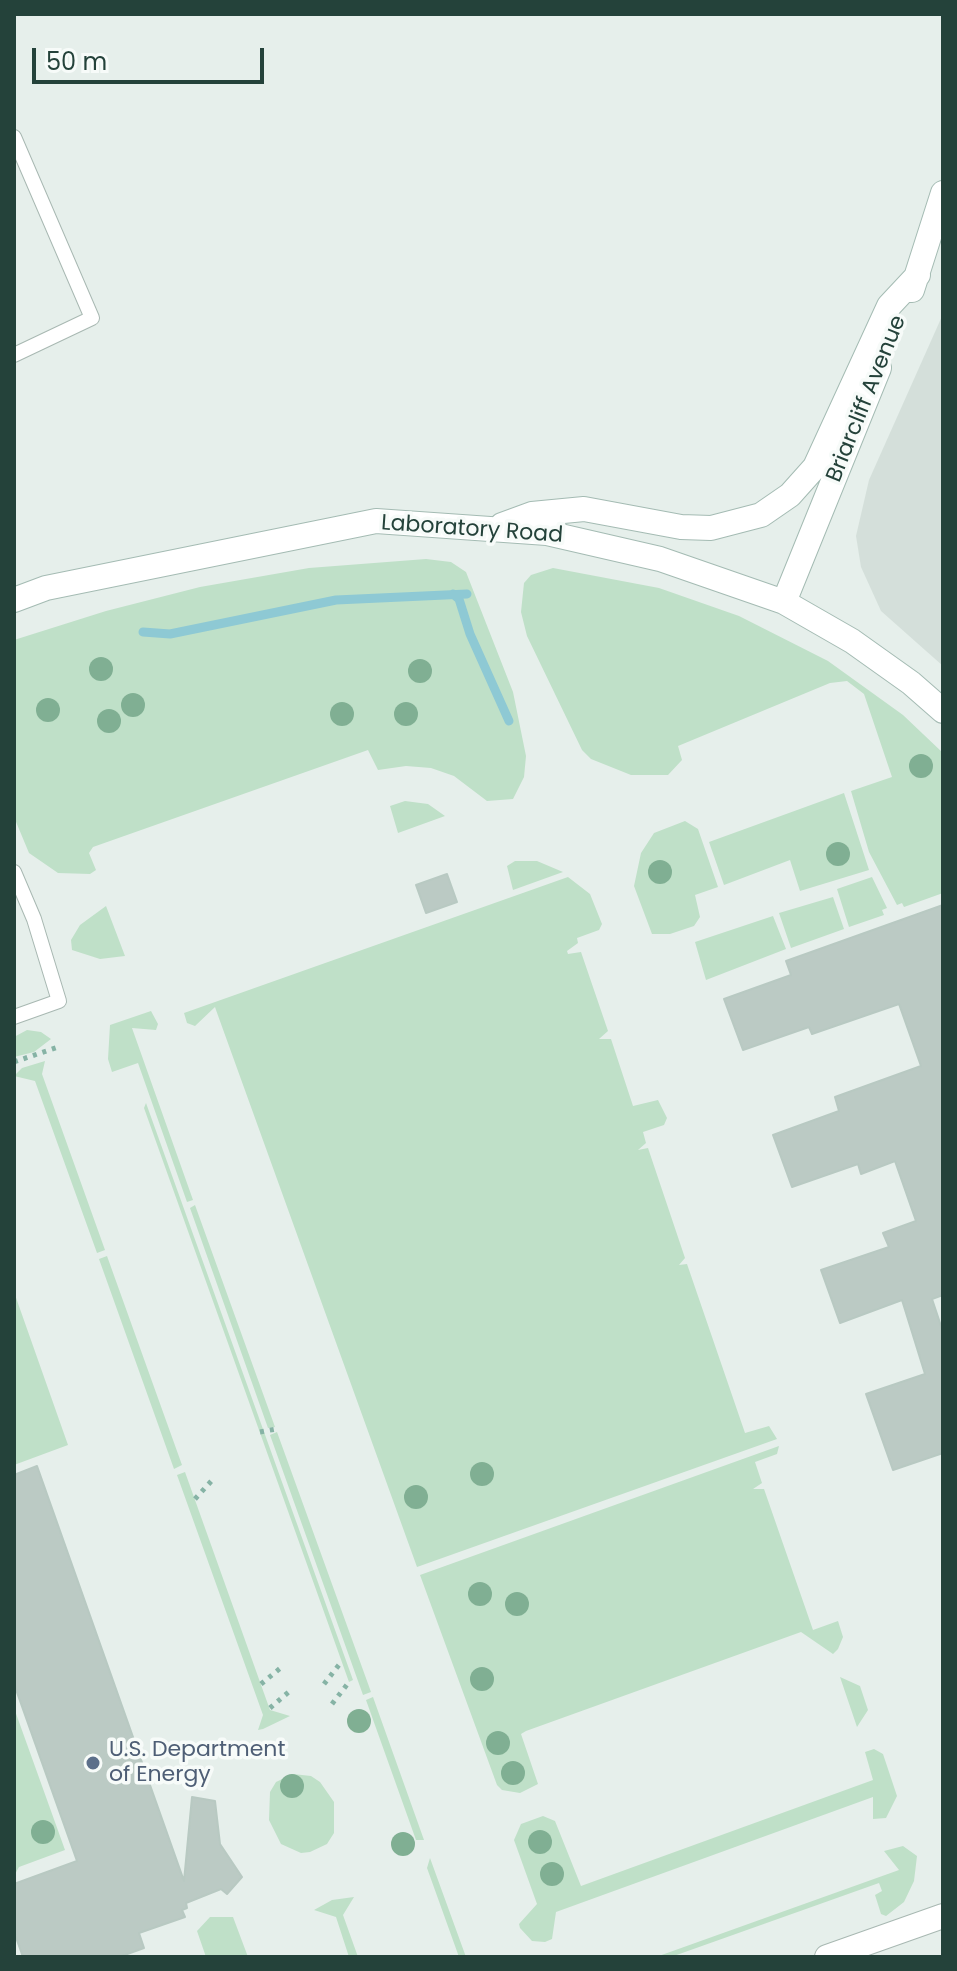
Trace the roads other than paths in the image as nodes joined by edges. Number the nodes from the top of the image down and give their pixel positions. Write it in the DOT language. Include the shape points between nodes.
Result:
graph roads {
  1 [pos="14,137"];
  2 [pos="943,193"];
  3 [pos="918,275"];
  4 [pos="14,355"];
  5 [pos="497,528"];
  6 [pos="14,600"];
  7 [pos="784,602"];
  8 [pos="943,711"];
  9 [pos="14,872"];
  10 [pos="14,1017"];
  11 [pos="943,1916"];
  12 [pos="827,1957"];
  1 -- 4 [label="lane" via="92,318"];
  2 -- 3 [label="street, Briarcliff Avenue"];
  3 -- 5 [label="street" via="889,306 815,467 790,495 761,515 743,523 696,528 574,509 532,514"];
  3 -- 7 [label="street, Briarcliff Avenue"];
  5 -- 6 [label="street, Laboratory Road" via="376,521 46,588"];
  5 -- 7 [label="street, Laboratory Road" via="596,542"];
  7 -- 8 [label="street, Laboratory Road" via="852,641"];
  9 -- 10 [label="lane" via="59,1001"];
  11 -- 12 [label="street"];
}
